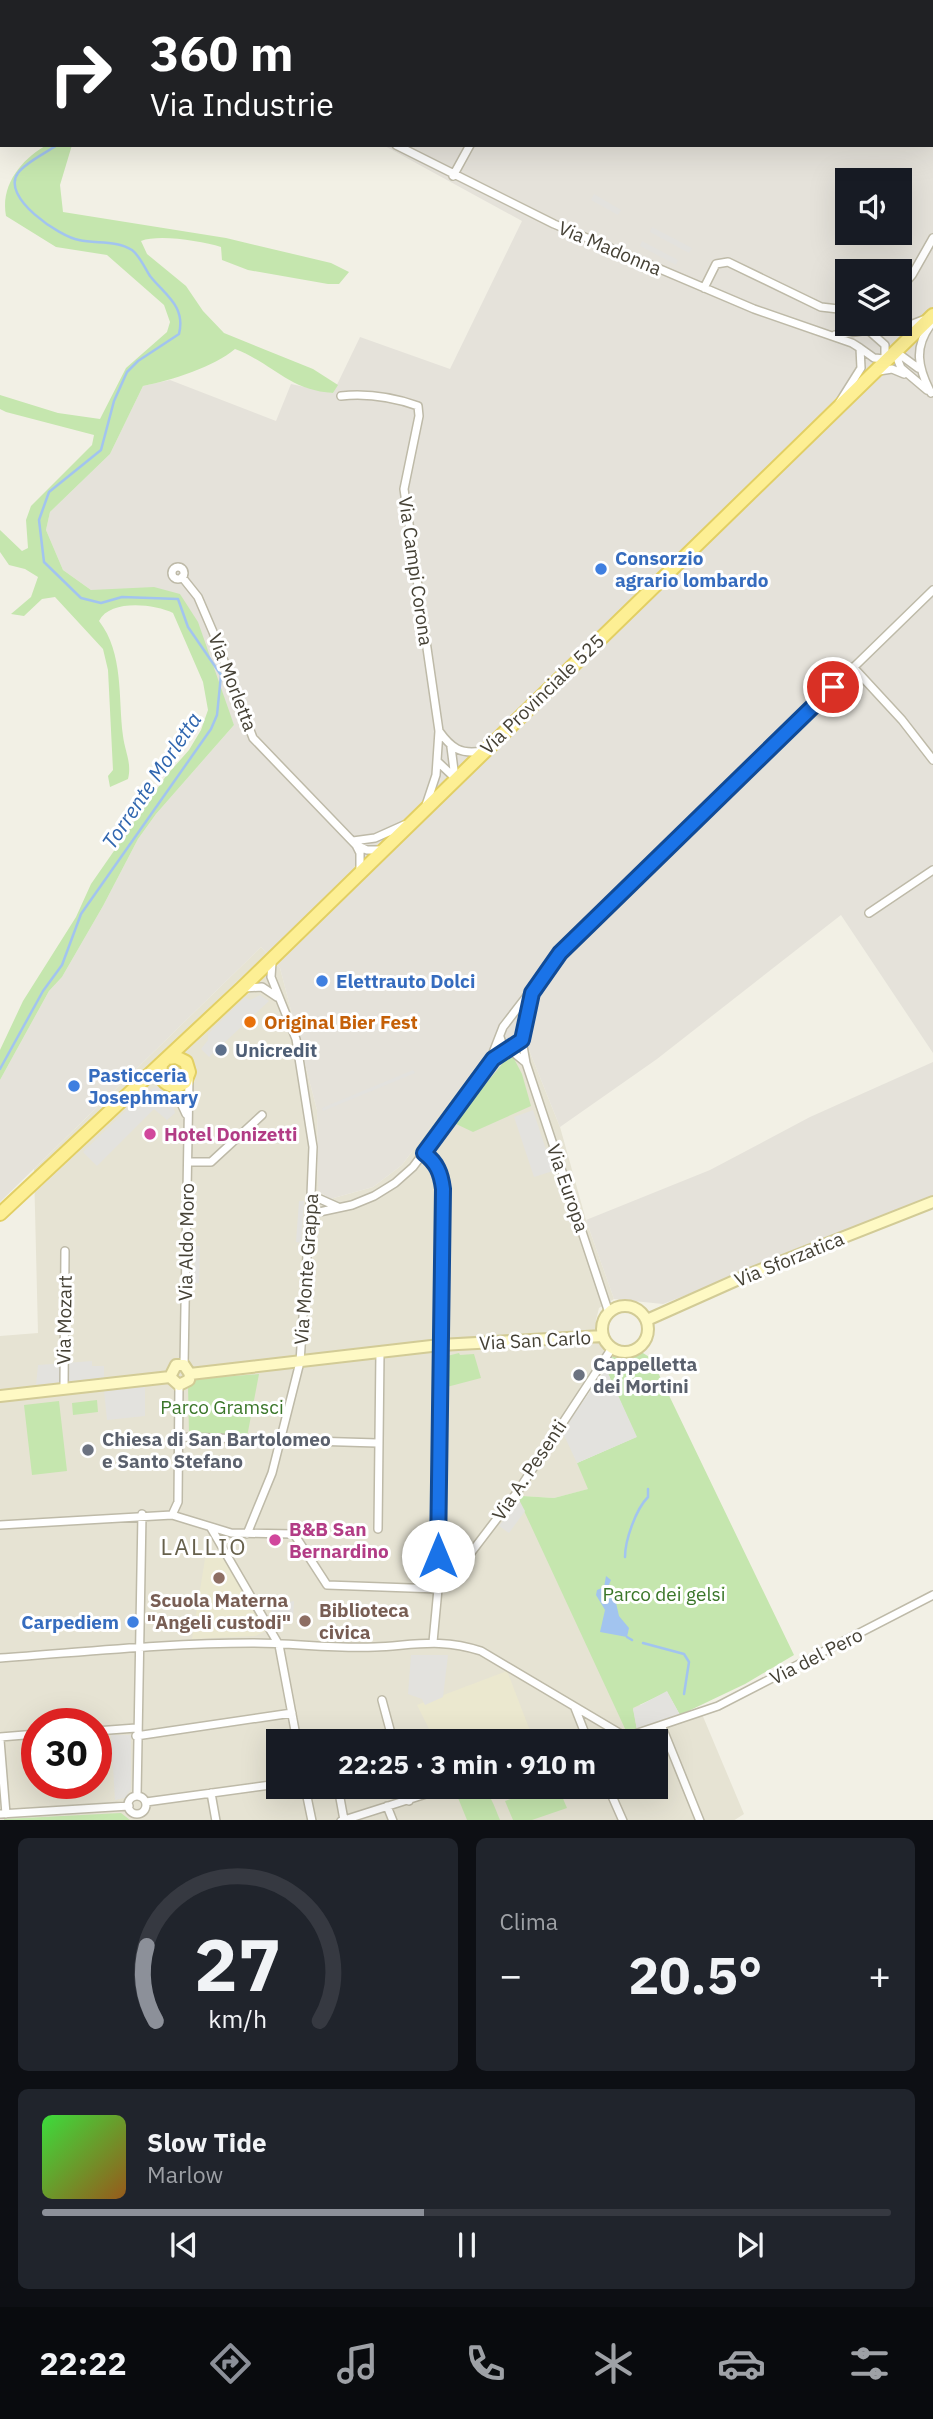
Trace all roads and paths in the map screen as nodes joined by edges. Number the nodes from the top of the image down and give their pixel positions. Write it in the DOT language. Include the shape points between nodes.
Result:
graph roads {
  1 [pos="400,147"];
  2 [pos="469,147"];
  3 [pos="453,176"];
  4 [pos="933,238"];
  5 [pos="912,275"];
  6 [pos="704,288"];
  7 [pos="835,308"];
  8 [pos="933,315"];
  9 [pos="933,322"];
  10 [pos="912,324"];
  11 [pos="835,335"];
  12 [pos="831,336"];
  13 [pos="875,336"];
  14 [pos="860,348"];
  15 [pos="890,355"];
  16 [pos="918,368"];
  17 [pos="873,372"];
  18 [pos="908,376"];
  19 [pos="932,394"];
  20 [pos="341,396"];
  21 [pos="838,405"];
  22 [pos="182,577"];
  23 [pos="933,590"];
  24 [pos="853,667"];
  25 [pos="439,731"];
  26 [pos="451,747"];
  27 [pos="483,751"];
  28 [pos="437,758"];
  29 [pos="933,760"];
  30 [pos="455,778"];
  31 [pos="425,808"];
  32 [pos="411,821"];
  33 [pos="354,843"];
  34 [pos="382,850"];
  35 [pos="933,870"];
  36 [pos="360,872"];
  37 [pos="869,914"];
  38 [pos="272,958"];
  39 [pos="242,988"];
  40 [pos="532,993"];
  41 [pos="280,1000"];
  42 [pos="199,1029"];
  43 [pos="502,1030"];
  44 [pos="523,1037"];
  45 [pos="510,1047"];
  46 [pos="493,1059"];
  47 [pos="164,1061"];
  48 [pos="526,1063"];
  49 [pos="189,1071"];
  50 [pos="169,1084"];
  51 [pos="135,1087"];
  52 [pos="262,1115"];
  53 [pos="188,1118"];
  54 [pos="424,1153"];
  55 [pos="188,1162"];
  56 [pos="312,1195"];
  57 [pos="933,1202"];
  58 [pos="339,1207"];
  59 [pos="0,1214"];
  60 [pos="310,1214"];
  61 [pos="65,1251"];
  62 [pos="609,1313"];
  63 [pos="647,1320"];
  64 [pos="603,1336"];
  65 [pos="439,1345"];
  66 [pos="612,1348"];
  67 [pos="380,1352"];
  68 [pos="300,1362"];
  69 [pos="187,1370"];
  70 [pos="174,1381"];
  71 [pos="64,1389"];
  72 [pos="0,1396"];
  73 [pos="179,1437"];
  74 [pos="280,1441"];
  75 [pos="377,1443"];
  76 [pos="142,1514"];
  77 [pos="172,1515"];
  78 [pos="0,1525"];
  79 [pos="211,1527"];
  80 [pos="378,1530"];
  81 [pos="247,1534"];
  82 [pos="438,1586"];
  83 [pos="933,1595"];
  84 [pos="433,1642"];
  85 [pos="279,1645"];
  86 [pos="138,1648"];
  87 [pos="0,1658"];
  88 [pos="382,1699"];
  89 [pos="575,1708"];
  90 [pos="292,1713"];
  91 [pos="662,1727"];
  92 [pos="295,1729"];
  93 [pos="390,1729"];
  94 [pos="583,1729"];
  95 [pos="112,1731"];
  96 [pos="136,1732"];
  97 [pos="21,1736"];
  98 [pos="0,1738"];
  99 [pos="266,1786"];
  100 [pos="211,1793"];
  101 [pos="137,1796"];
  102 [pos="307,1799"];
  103 [pos="340,1799"];
  104 [pos="415,1799"];
  105 [pos="613,1799"];
  106 [pos="409,1801"];
  107 [pos="146,1802"];
  108 [pos="129,1806"];
  109 [pos="387,1806"];
  110 [pos="3,1814"];
  111 [pos="139,1817"];
  112 [pos="216,1820"];
  113 [pos="312,1820"];
  114 [pos="343,1820"];
  115 [pos="393,1820"];
  116 [pos="623,1820"];
  117 [pos="700,1820"];
  1 -- 3 [label="street, Via Madonna"];
  2 -- 3 [label="street"];
  3 -- 6 [label="street, Via Madonna"];
  4 -- 5 [label="street"];
  6 -- 7 [label="street" via="716,264 725,261 818,306"];
  6 -- 12 [label="street, Via Madonna"];
  8 -- 10 [label="street, Via Madonna"];
  8 -- 15 [label="main road, Via Provinciale 525"];
  9 -- 16 [label="street" via="921,343"];
  11 -- 12 [label="street, Via Madonna"];
  12 -- 14 [label="street, Via Madonna"];
  13 -- 15 [label="street"];
  14 -- 15 [label="street, Via Madonna" via="874,358"];
  14 -- 21 [label="street" via="861,368"];
  15 -- 16 [label="street"];
  15 -- 17 [label="main road, Via Provinciale 525"];
  15 -- 18 [label="street"];
  16 -- 19 [label="street"];
  17 -- 18 [label="street" via="892,369"];
  17 -- 21 [label="main road, Via Provinciale 525"];
  18 -- 19 [label="street"];
  20 -- 25 [label="street, Via Campi Corona" via="359,394 418,406 404,489"];
  21 -- 27 [label="main road, Via Provinciale 525"];
  22 -- 33 [label="street, Via Morletta" via="203,608 253,738"];
  23 -- 24 [label="street"];
  24 -- 29 [label="street"];
  24 -- 40 [label="street" via="560,953"];
  25 -- 26 [label="street, Via Campi Corona"];
  25 -- 28 [label="street, Via Campi Corona"];
  26 -- 27 [label="street"];
  26 -- 30 [label="street, Via Campi Corona"];
  27 -- 30 [label="main road, Via Provinciale 525"];
  28 -- 30 [label="street"];
  28 -- 31 [label="street, Via Campi Corona"];
  30 -- 31 [label="main road, Via Provinciale 525"];
  31 -- 32 [label="main road, Via Provinciale 525"];
  32 -- 33 [label="street"];
  32 -- 34 [label="main road, Via Provinciale 525"];
  33 -- 34 [label="street" via="367,850"];
  33 -- 36 [label="street" via="360,853"];
  34 -- 36 [label="main road, Via Provinciale 525"];
  35 -- 37 [label="street"];
  36 -- 38 [label="main road, Via Provinciale 525"];
  38 -- 39 [label="main road, Via Provinciale 525"];
  38 -- 41 [label="street, Via Monte Grappa" via="271,977"];
  39 -- 41 [label="street" via="261,987"];
  39 -- 42 [label="main road, Via Provinciale 525"];
  40 -- 43 [label="street"];
  40 -- 44 [label="street"];
  41 -- 56 [label="street, Via Monte Grappa" via="296,1039 313,1147"];
  42 -- 47 [label="main road, Via Provinciale 525"];
  42 -- 49 [label="main road"];
  43 -- 44 [label="street" via="516,1025"];
  43 -- 45 [label="street, Via Europa" via="502,1043"];
  43 -- 46 [label="street"];
  44 -- 45 [label="street"];
  44 -- 48 [label="street, Via Europa"];
  45 -- 46 [label="street"];
  45 -- 48 [label="street, Via Europa"];
  46 -- 54 [label="street"];
  47 -- 49 [label="main road" via="181,1058"];
  47 -- 50 [label="main road" via="160,1075"];
  47 -- 51 [label="main road, Via Provinciale 525"];
  48 -- 62 [label="street, Via Europa"];
  49 -- 50 [label="main road" via="182,1084"];
  49 -- 53 [label="street, Via Aldo Moro"];
  50 -- 51 [label="main road"];
  50 -- 53 [label="street, Via Aldo Moro"];
  51 -- 59 [label="main road, Via Provinciale 525"];
  52 -- 55 [label="street" via="211,1162"];
  53 -- 55 [label="street, Via Aldo Moro"];
  54 -- 58 [label="street" via="395,1183"];
  54 -- 65 [label="street" via="441,1174 443,1189"];
  55 -- 69 [label="street, Via Aldo Moro"];
  56 -- 58 [label="street"];
  56 -- 60 [label="street, Via Monte Grappa"];
  57 -- 63 [label="street, Via Sforzatica"];
  58 -- 60 [label="street"];
  60 -- 68 [label="street, Via Monte Grappa"];
  61 -- 71 [label="street, Via Mozart"];
  62 -- 63 [label="street" via="629,1306"];
  62 -- 64 [label="street"];
  63 -- 66 [label="street" via="648,1333 642,1345 628,1352"];
  64 -- 65 [label="street, Via San Carlo"];
  64 -- 66 [label="street"];
  65 -- 67 [label="street, Via San Carlo"];
  65 -- 82 [label="street"];
  66 -- 82 [label="street, Via A. Pesenti" via="518,1491 452,1579"];
  67 -- 68 [label="street, Via San Carlo"];
  67 -- 75 [label="street"];
  68 -- 69 [label="street, Via San Carlo"];
  68 -- 74 [label="street, Via Monte Grappa"];
  69 -- 70 [label="street" via="189,1380"];
  69 -- 70 [label="street" via="176,1365"];
  70 -- 71 [label="street"];
  70 -- 73 [label="street"];
  71 -- 72 [label="street"];
  73 -- 74 [label="street"];
  73 -- 77 [label="street" via="178,1502"];
  74 -- 75 [label="street"];
  74 -- 81 [label="street, Via Monte Grappa"];
  75 -- 80 [label="street"];
  76 -- 77 [label="street"];
  76 -- 78 [label="street"];
  76 -- 86 [label="street"];
  77 -- 79 [label="street"];
  79 -- 81 [label="street"];
  79 -- 85 [label="street"];
  81 -- 82 [label="street" via="294,1534 327,1585"];
  82 -- 84 [label="street"];
  83 -- 91 [label="street, Via del Pero" via="698,1715"];
  84 -- 85 [label="street, Via del Pero" via="377,1647"];
  84 -- 89 [label="street, Via del Pero" via="481,1651"];
  85 -- 86 [label="street, Via del Pero"];
  85 -- 90 [label="street"];
  86 -- 87 [label="street, Via del Pero"];
  86 -- 96 [label="street"];
  88 -- 93 [label="street"];
  89 -- 91 [label="street, Via del Pero" via="626,1737"];
  89 -- 94 [label="street"];
  90 -- 92 [label="street"];
  90 -- 96 [label="street"];
  91 -- 117 [label="street"];
  95 -- 96 [label="street"];
  96 -- 101 [label="street"];
  97 -- 98 [label="street"];
  98 -- 110 [label="street"];
  99 -- 100 [label="street"];
  100 -- 107 [label="street"];
  100 -- 112 [label="street"];
  101 -- 107 [label="street"];
  101 -- 108 [label="street"];
  102 -- 113 [label="street"];
  103 -- 114 [label="street"];
  104 -- 106 [label="street"];
  105 -- 116 [label="street"];
  106 -- 109 [label="street"];
  107 -- 111 [label="street"];
  108 -- 110 [label="street"];
  108 -- 111 [label="street"];
  109 -- 114 [label="street"];
  109 -- 115 [label="street"];
}
